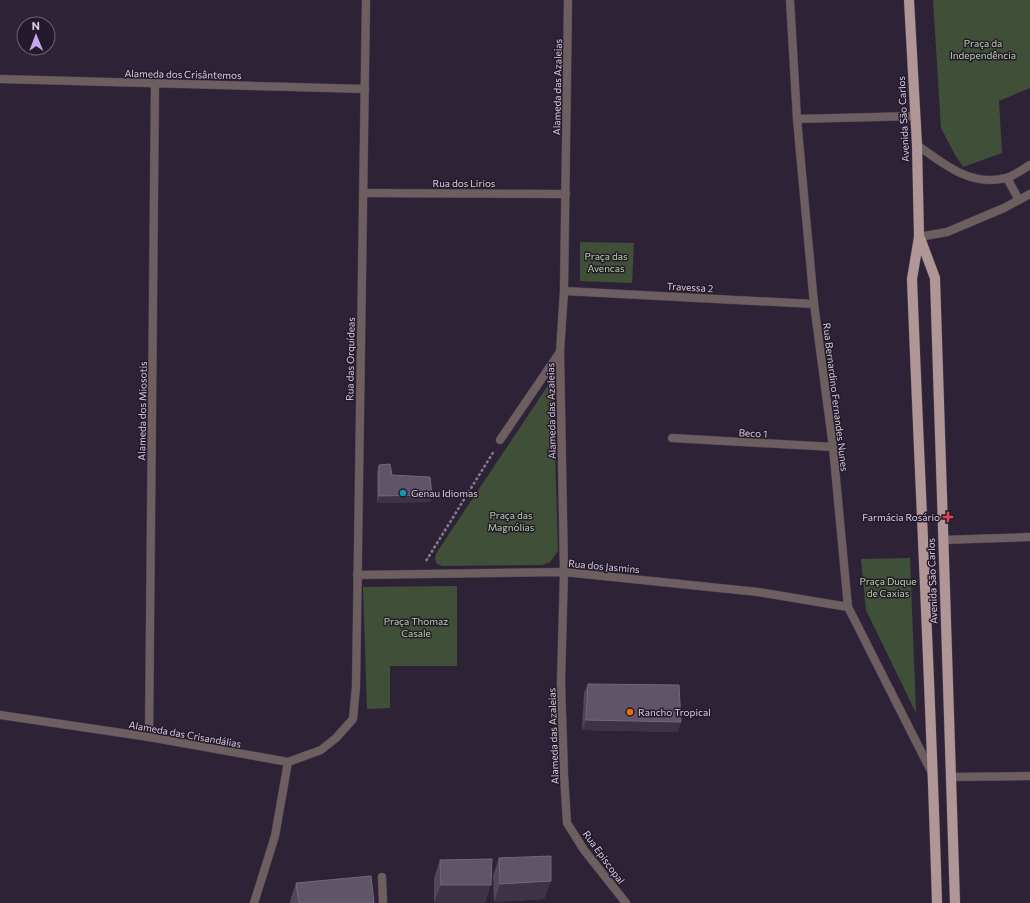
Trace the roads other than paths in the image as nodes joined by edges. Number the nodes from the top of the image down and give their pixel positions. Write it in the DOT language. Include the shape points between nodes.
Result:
graph roads {
  1 [pos="366,0"];
  2 [pos="568,0"];
  3 [pos="790,0"];
  4 [pos="909,0"];
  5 [pos="0,79"];
  6 [pos="155,84"];
  7 [pos="365,89"];
  8 [pos="915,116"];
  9 [pos="797,119"];
  10 [pos="917,145"];
  11 [pos="1030,165"];
  12 [pos="1007,178"];
  13 [pos="363,193"];
  14 [pos="566,194"];
  15 [pos="1030,194"];
  16 [pos="1019,200"];
  17 [pos="919,237"];
  18 [pos="564,291"];
  19 [pos="814,304"];
  20 [pos="560,352"];
  21 [pos="672,438"];
  22 [pos="500,440"];
  23 [pos="833,447"];
  24 [pos="1030,538"];
  25 [pos="943,540"];
  26 [pos="564,572"];
  27 [pos="357,575"];
  28 [pos="848,607"];
  29 [pos="0,715"];
  30 [pos="149,737"];
  31 [pos="288,762"];
  32 [pos="1030,776"];
  33 [pos="950,777"];
  34 [pos="934,778"];
  35 [pos="567,823"];
  36 [pos="382,877"];
  37 [pos="254,903"];
  38 [pos="383,903"];
  39 [pos="626,903"];
  40 [pos="937,903"];
  41 [pos="955,903"];
  1 -- 7 [label="street, Rua das Orquídeas"];
  2 -- 14 [label="street, Alameda das Azaleias"];
  3 -- 9 [label="street, Rua Bernardino Fernandes Nunes"];
  4 -- 8 [label="main road, Avenida São Carlos"];
  5 -- 6 [label="street, Alameda dos Crisântemos"];
  6 -- 7 [label="street, Alameda dos Crisântemos"];
  6 -- 30 [label="street, Alameda dos Miosotis"];
  7 -- 13 [label="street, Rua das Orquídeas"];
  8 -- 9 [label="street"];
  8 -- 10 [label="main road, Avenida São Carlos"];
  9 -- 19 [label="street, Rua Bernardino Fernandes Nunes"];
  10 -- 12 [label="street" via="945,165 970,178 986,181"];
  10 -- 17 [label="main road, Avenida São Carlos"];
  11 -- 12 [label="street"];
  12 -- 16 [label="street"];
  13 -- 14 [label="street, Rua dos Lirios"];
  13 -- 27 [label="street, Rua das Orquídeas"];
  14 -- 18 [label="street, Alameda das Azaleias"];
  15 -- 16 [label="street"];
  16 -- 17 [label="street" via="947,232"];
  17 -- 25 [label="main road, Avenida São Carlos" via="935,278"];
  17 -- 34 [label="main road, Avenida São Carlos" via="912,279"];
  18 -- 19 [label="street, Travessa 2"];
  18 -- 20 [label="street, Alameda das Azaleias"];
  19 -- 23 [label="street, Rua Bernardino Fernandes Nunes"];
  20 -- 22 [label="street"];
  20 -- 26 [label="street, Alameda das Azaleias"];
  21 -- 23 [label="street, Beco 1"];
  23 -- 28 [label="street, Rua Bernardino Fernandes Nunes"];
  24 -- 25 [label="street"];
  25 -- 33 [label="main road, Avenida São Carlos"];
  26 -- 27 [label="street, Rua dos Jasmins"];
  26 -- 28 [label="street, Rua dos Jasmins" via="758,592"];
  26 -- 35 [label="street, Alameda das Azaleias" via="561,682"];
  27 -- 31 [label="street, Rua das Orquídeas" via="356,687 353,719 321,750"];
  28 -- 34 [label="street, Rua Bernardino Fernandes Nunes"];
  29 -- 30 [label="street, Alameda das Crisandálias"];
  30 -- 31 [label="street, Alameda das Crisandálias"];
  31 -- 37 [label="street" via="275,836"];
  32 -- 33 [label="street"];
  33 -- 41 [label="main road, Avenida São Carlos"];
  34 -- 40 [label="main road, Avenida São Carlos"];
  35 -- 39 [label="street, Rua Episcopal" via="584,850"];
  36 -- 38 [label="street"];
}
